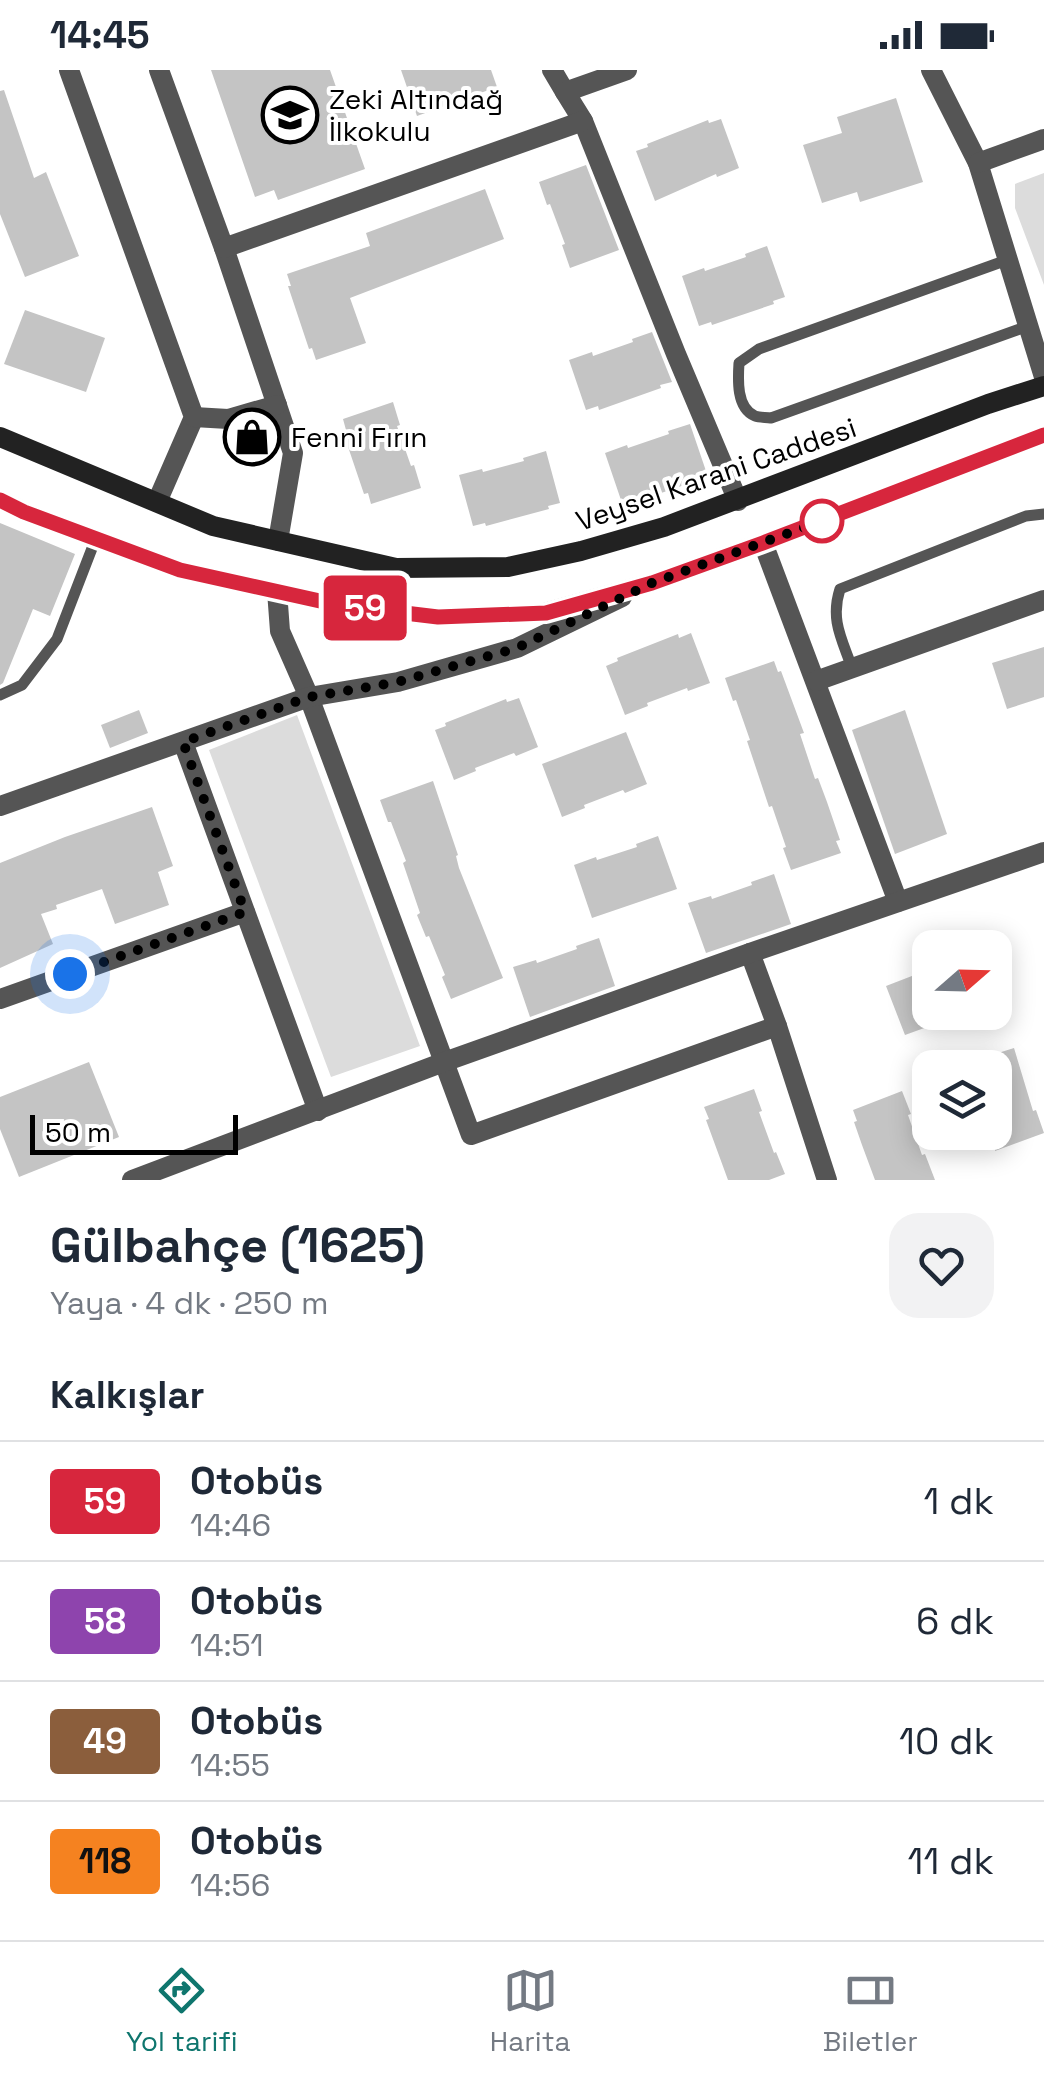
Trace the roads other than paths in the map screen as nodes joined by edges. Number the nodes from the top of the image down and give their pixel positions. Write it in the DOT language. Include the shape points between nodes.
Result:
graph roads {
  1 [pos="69,70"];
  2 [pos="159,70"];
  3 [pos="552,70"];
  4 [pos="627,70"];
  5 [pos="931,70"];
  6 [pos="564,92"];
  7 [pos="583,121"];
  8 [pos="1044,139"];
  9 [pos="978,163"];
  10 [pos="224,248"];
  11 [pos="1007,260"];
  12 [pos="1028,326"];
  13 [pos="1044,377"];
  14 [pos="1044,386"];
  15 [pos="277,405"];
  16 [pos="194,416"];
  17 [pos="1044,435"];
  18 [pos="0,437"];
  19 [pos="0,500"];
  20 [pos="738,501"];
  21 [pos="156,502"];
  22 [pos="1044,514"];
  23 [pos="96,538"];
  24 [pos="278,541"];
  25 [pos="763,543"];
  26 [pos="652,583"];
  27 [pos="277,592"];
  28 [pos="1044,600"];
  29 [pos="852,668"];
  30 [pos="816,681"];
  31 [pos="0,695"];
  32 [pos="309,697"];
  33 [pos="183,742"];
  34 [pos="0,806"];
  35 [pos="1044,852"];
  36 [pos="898,902"];
  37 [pos="245,912"];
  38 [pos="750,952"];
  39 [pos="0,998"];
  40 [pos="777,1026"];
  41 [pos="444,1062"];
  42 [pos="318,1112"];
  43 [pos="132,1180"];
  44 [pos="827,1180"];
  1 -- 16 [label="street"];
  2 -- 10 [label="street"];
  3 -- 6 [label="street"];
  4 -- 6 [label="street"];
  5 -- 9 [label="street"];
  6 -- 7 [label="street"];
  7 -- 10 [label="street"];
  7 -- 20 [label="street"];
  8 -- 9 [label="street"];
  9 -- 11 [label="street"];
  10 -- 15 [label="street"];
  11 -- 12 [label="street"];
  11 -- 12 [label="lane" via="759,349 739,363 738,387 746,409 771,418"];
  12 -- 13 [label="street"];
  14 -- 20 [label="main road, Veysel Karani Caddesi"];
  15 -- 16 [label="street" via="228,419"];
  15 -- 24 [label="street" via="293,453"];
  16 -- 21 [label="street"];
  17 -- 25 [label="main road"];
  18 -- 21 [label="main road, Veysel Karani Caddesi"];
  19 -- 23 [label="main road"];
  20 -- 24 [label="main road, Veysel Karani Caddesi" via="582,551 508,567 396,568"];
  21 -- 24 [label="main road, Veysel Karani Caddesi" via="213,526"];
  22 -- 29 [label="lane" via="840,590 834,608"];
  23 -- 27 [label="main road" via="180,570"];
  23 -- 31 [label="lane" via="56,639 22,685"];
  25 -- 26 [label="main road"];
  25 -- 30 [label="street"];
  26 -- 27 [label="main road" via="546,613 438,617"];
  26 -- 32 [label="street" via="517,648 398,682"];
  27 -- 32 [label="street" via="280,631"];
  28 -- 29 [label="street"];
  29 -- 30 [label="street"];
  30 -- 36 [label="street"];
  32 -- 33 [label="street"];
  32 -- 41 [label="street"];
  33 -- 34 [label="street"];
  33 -- 37 [label="street"];
  35 -- 36 [label="street"];
  36 -- 38 [label="street"];
  37 -- 39 [label="street"];
  37 -- 42 [label="street"];
  38 -- 40 [label="street"];
  38 -- 41 [label="street"];
  40 -- 41 [label="street" via="471,1135"];
  40 -- 44 [label="street"];
  41 -- 42 [label="street"];
  42 -- 43 [label="street"];
}
